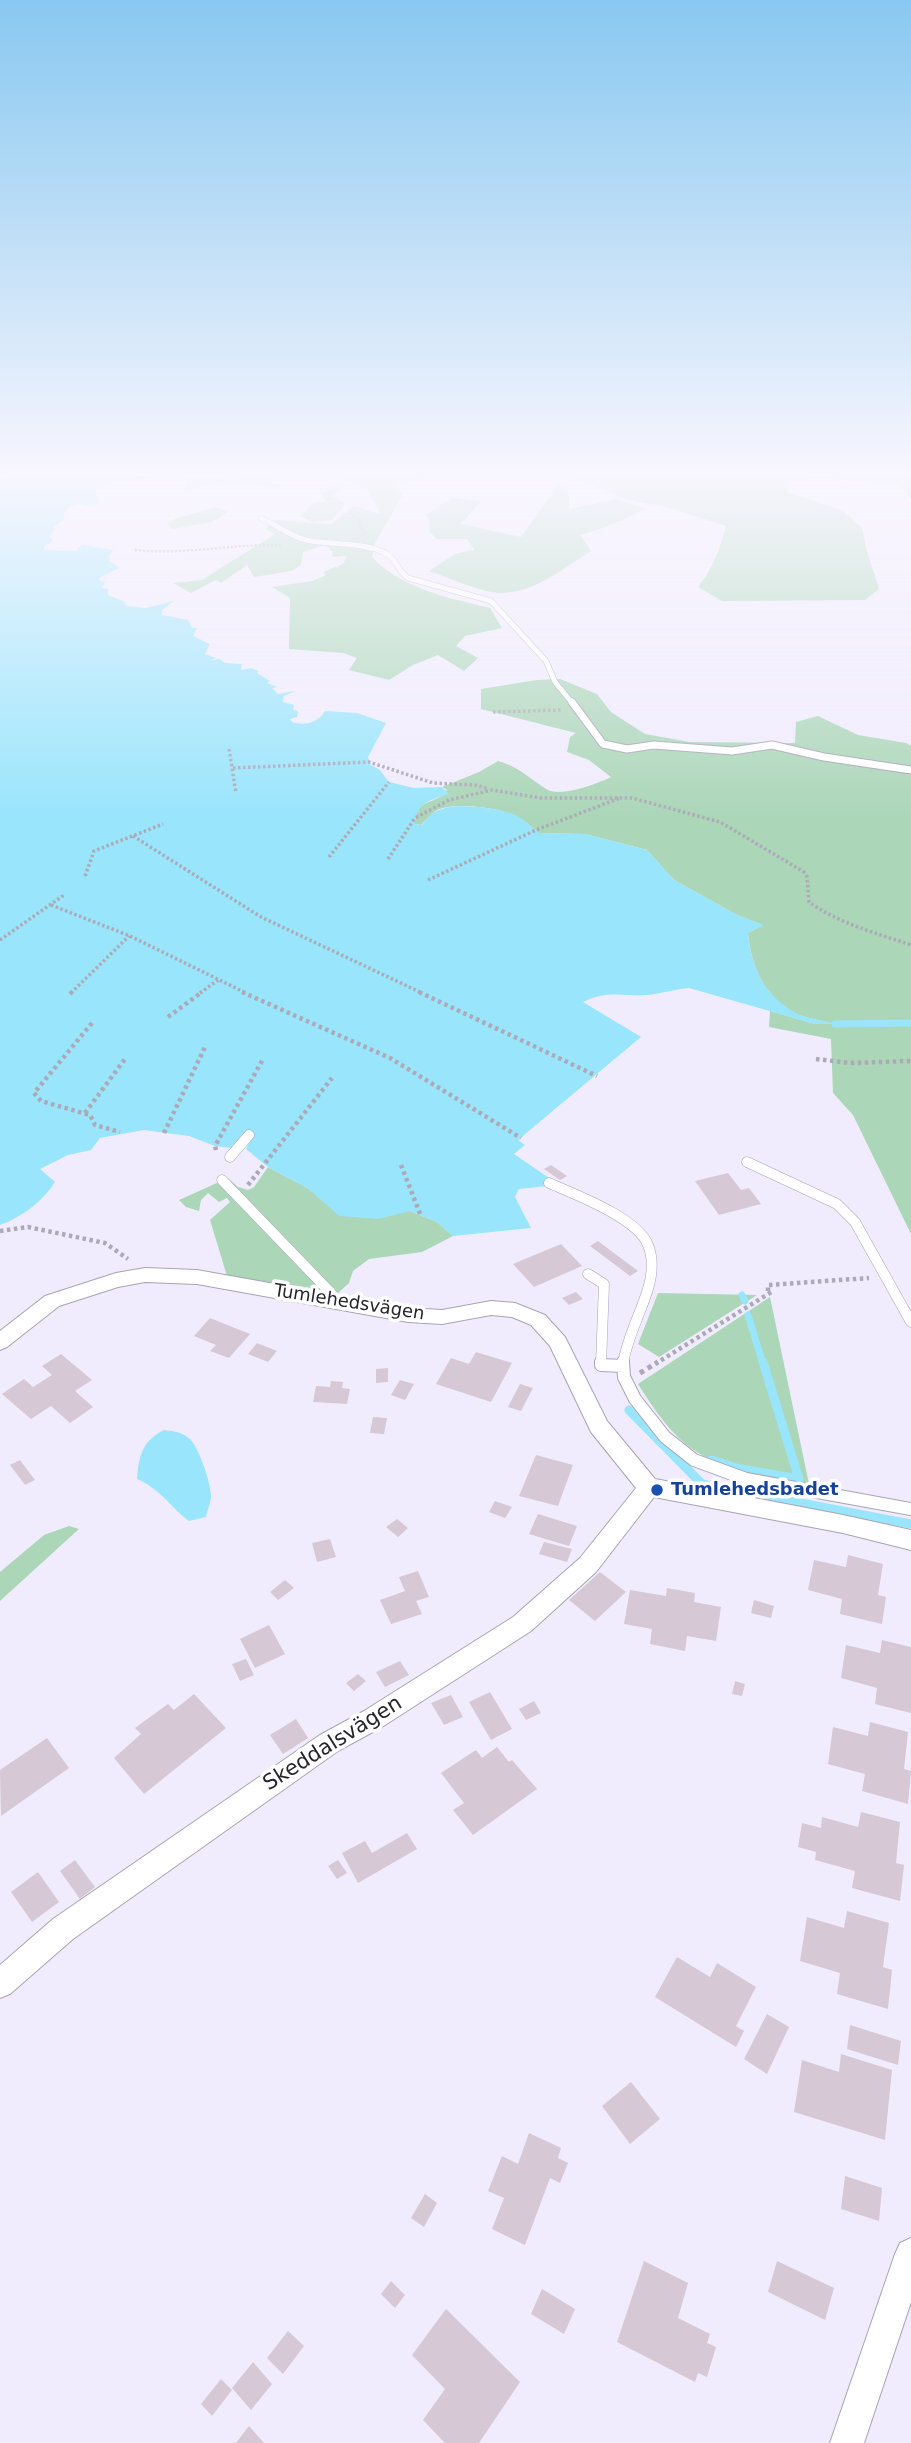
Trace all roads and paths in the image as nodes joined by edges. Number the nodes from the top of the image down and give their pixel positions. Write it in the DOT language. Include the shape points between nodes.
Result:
graph roads {
  1 [pos="446,590"];
  2 [pos="578,709"];
  3 [pos="493,712"];
  4 [pos="229,749"];
  5 [pos="233,768"];
  6 [pos="911,770"];
  7 [pos="389,782"];
  8 [pos="492,790"];
  9 [pos="236,793"];
  10 [pos="621,797"];
  11 [pos="163,824"];
  12 [pos="133,836"];
  13 [pos="329,857"];
  14 [pos="387,859"];
  15 [pos="85,876"];
  16 [pos="428,880"];
  17 [pos="64,895"];
  18 [pos="51,905"];
  19 [pos="130,936"];
  20 [pos="0,940"];
  21 [pos="911,945"];
  22 [pos="218,980"];
  23 [pos="70,994"];
  24 [pos="168,1017"];
  25 [pos="92,1023"];
  26 [pos="205,1047"];
  27 [pos="125,1059"];
  28 [pos="263,1059"];
  29 [pos="816,1059"];
  30 [pos="911,1061"];
  31 [pos="597,1076"];
  32 [pos="332,1078"];
  33 [pos="85,1114"];
  34 [pos="120,1132"];
  35 [pos="164,1133"];
  36 [pos="249,1135"];
  37 [pos="521,1138"];
  38 [pos="215,1146"];
  39 [pos="230,1157"];
  40 [pos="747,1162"];
  41 [pos="401,1165"];
  42 [pos="222,1180"];
  43 [pos="549,1183"];
  44 [pos="247,1186"];
  45 [pos="421,1216"];
  46 [pos="0,1231"];
  47 [pos="105,1243"];
  48 [pos="588,1274"];
  49 [pos="886,1277"];
  50 [pos="331,1300"];
  51 [pos="911,1322"];
  52 [pos="0,1342"];
  53 [pos="622,1366"];
  54 [pos="626,1382"];
  55 [pos="648,1487"];
  56 [pos="911,1509"];
  57 [pos="911,1540"];
  58 [pos="0,1984"];
  59 [pos="911,2254"];
  60 [pos="847,2443"];
  1 -- 2 [label="lane" via="491,601 546,661 555,682"];
  2 -- 3 [label="path"];
  2 -- 6 [label="lane" via="597,739 614,747 746,751 772,745"];
  4 -- 5 [label="path"];
  5 -- 8 [label="path" via="369,762 388,765 415,779"];
  5 -- 9 [label="path"];
  7 -- 13 [label="path"];
  8 -- 10 [label="path" via="541,798"];
  8 -- 14 [label="path" via="449,800 415,818"];
  10 -- 16 [label="path"];
  10 -- 21 [label="path" via="720,822 804,872 808,902 817,908 848,924"];
  11 -- 12 [label="path"];
  12 -- 15 [label="path" via="94,851"];
  12 -- 31 [label="path" via="261,917"];
  17 -- 18 [label="path"];
  18 -- 19 [label="path"];
  18 -- 20 [label="path"];
  19 -- 22 [label="path"];
  19 -- 23 [label="path"];
  22 -- 24 [label="path"];
  22 -- 37 [label="path" via="400,1063"];
  25 -- 33 [label="path" via="34,1093 41,1101"];
  26 -- 35 [label="path"];
  27 -- 33 [label="path"];
  28 -- 38 [label="path"];
  29 -- 30 [label="path"];
  32 -- 44 [label="path"];
  33 -- 34 [label="path" via="99,1127"];
  36 -- 39 [label="lane"];
  40 -- 49 [label="lane" via="837,1204 855,1222"];
  41 -- 45 [label="path"];
  42 -- 50 [label="lane" via="331,1293"];
  43 -- 53 [label="lane" via="637,1229 648,1243 648,1296"];
  46 -- 47 [label="path" via="28,1227"];
  48 -- 53 [label="lane" via="604,1284 601,1365"];
  49 -- 51 [label="lane"];
  49 -- 54 [label="path" via="768,1285 770,1291"];
  50 -- 52 [label="street, Tumlehedsvägen" via="197,1277 133,1276 52,1301"];
  50 -- 55 [label="street, Tumlehedsvägen" via="442,1317 491,1308 515,1310 538,1320 558,1342 599,1426"];
  53 -- 54 [label="lane"];
  54 -- 56 [label="lane" via="658,1430 696,1461 775,1484"];
  55 -- 57 [label="street"];
  55 -- 58 [label="street, Skeddalsvägen" via="588,1565 522,1624 286,1773 63,1929"];
  59 -- 60 [label="street"];
}
